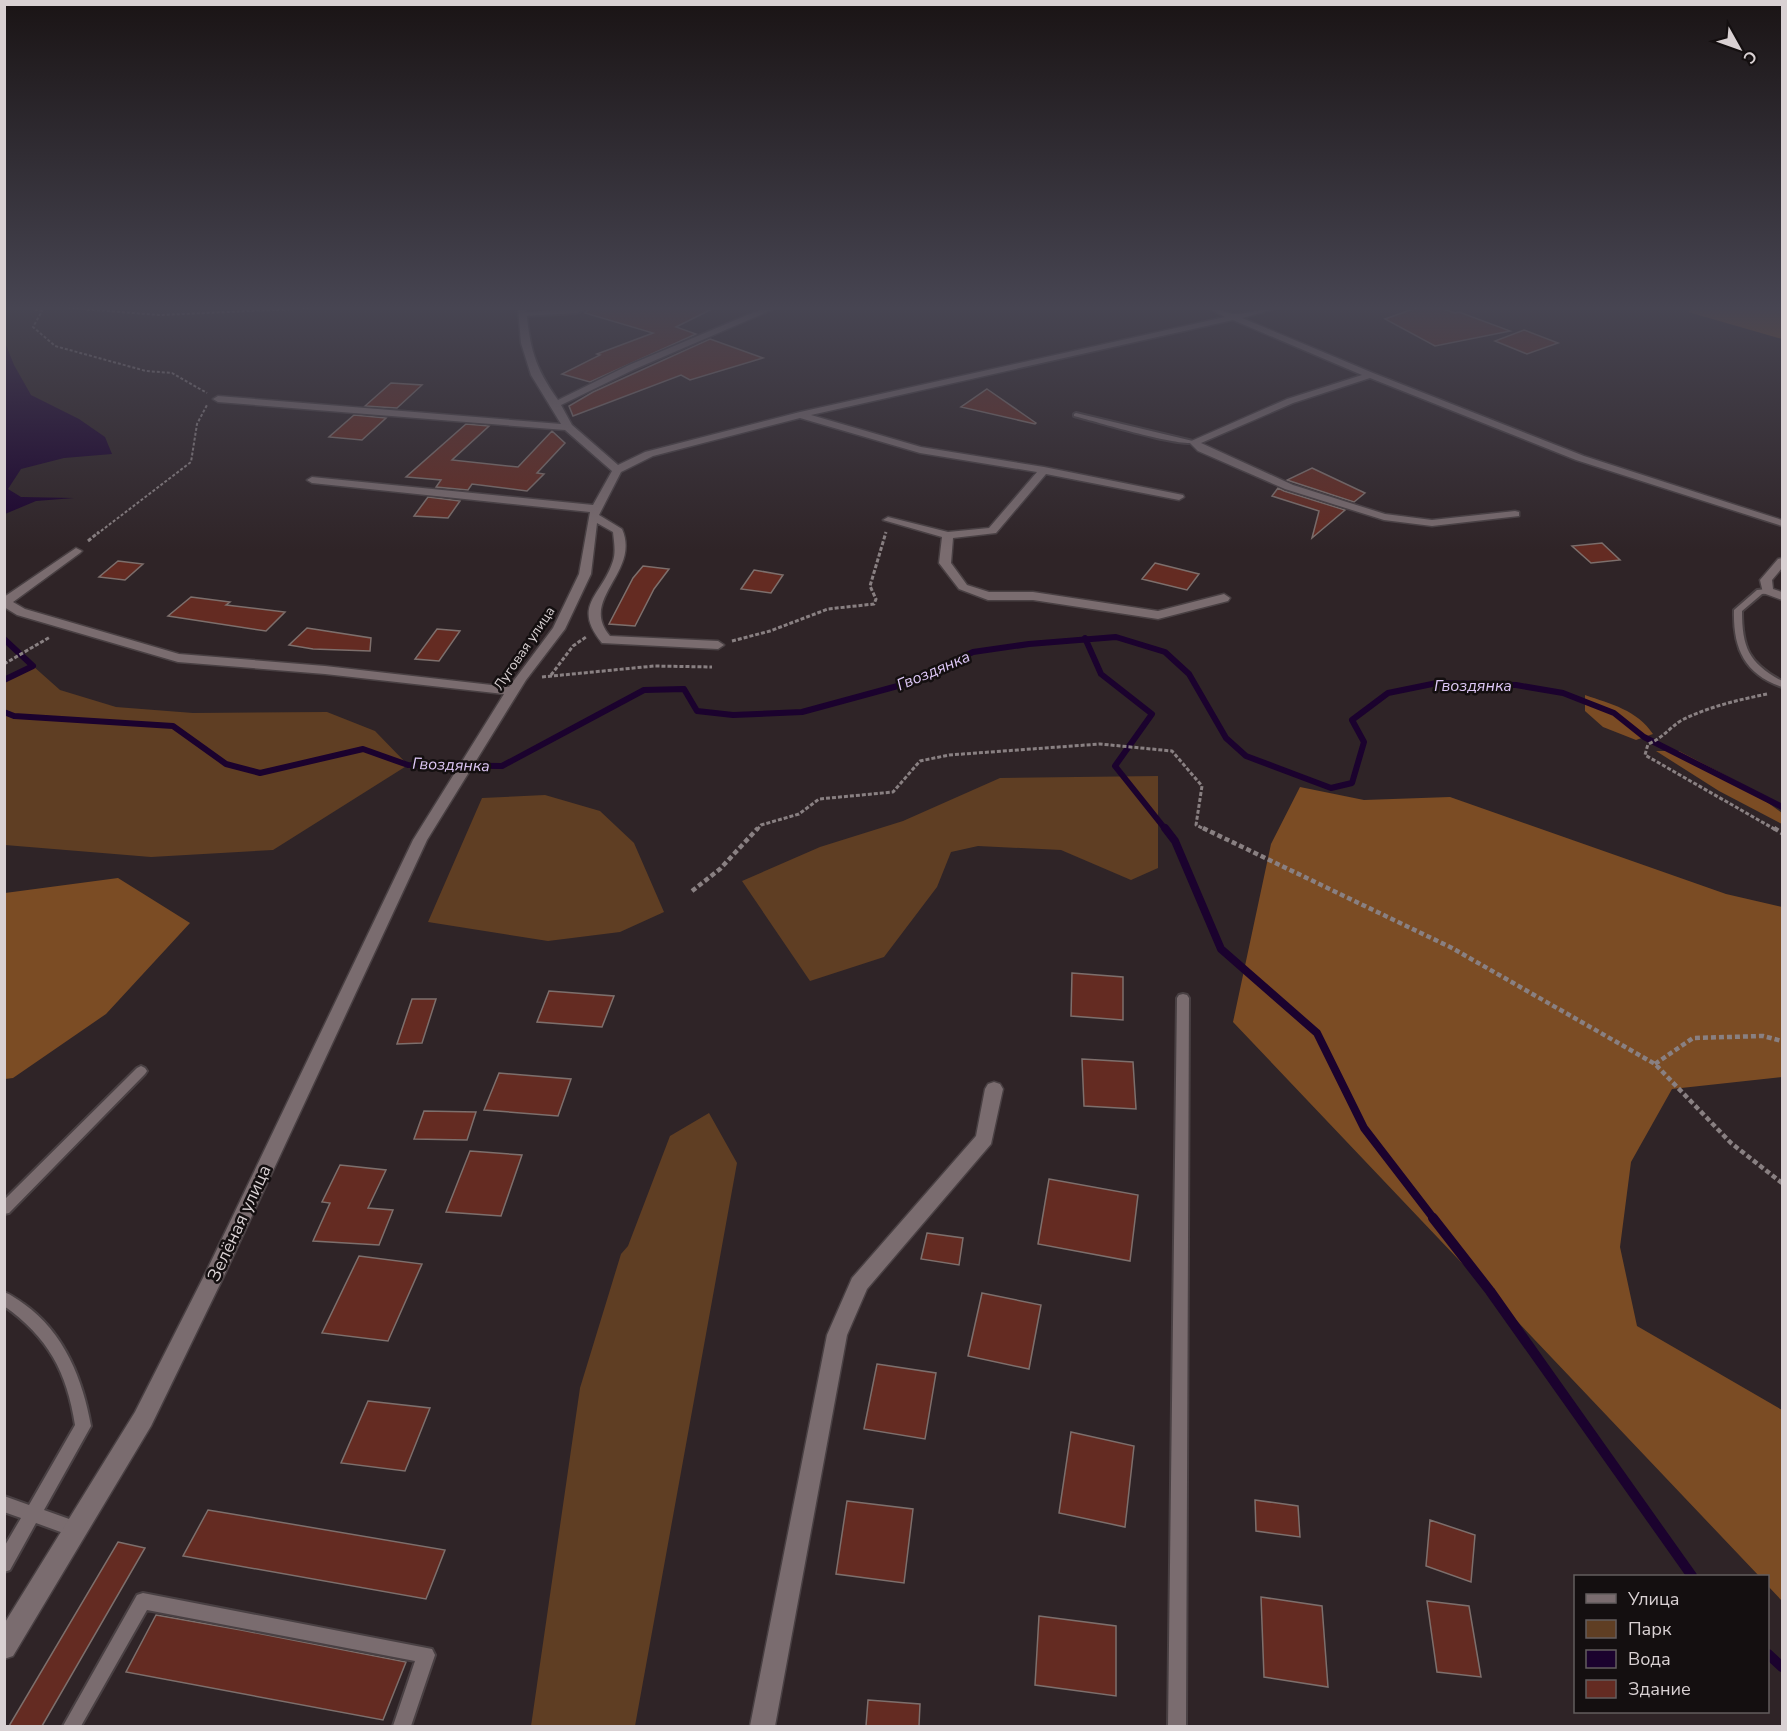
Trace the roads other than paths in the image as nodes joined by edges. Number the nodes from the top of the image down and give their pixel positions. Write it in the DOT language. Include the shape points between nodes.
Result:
graph roads {
  1 [pos="546,389"];
  2 [pos="587,389"];
  3 [pos="917,389"];
  4 [pos="1328,389"];
  5 [pos="1405,389"];
  6 [pos="218,399"];
  7 [pos="556,404"];
  8 [pos="800,415"];
  9 [pos="1076,415"];
  10 [pos="568,427"];
  11 [pos="1194,442"];
  12 [pos="617,470"];
  13 [pos="1044,470"];
  14 [pos="312,480"];
  15 [pos="1179,497"];
  16 [pos="594,512"];
  17 [pos="1515,514"];
  18 [pos="888,520"];
  19 [pos="1782,523"];
  20 [pos="948,535"];
  21 [pos="75,551"];
  22 [pos="1782,561"];
  23 [pos="1767,591"];
  24 [pos="1782,596"];
  25 [pos="1224,598"];
  26 [pos="718,645"];
  27 [pos="1780,683"];
  28 [pos="517,685"];
  29 [pos="452,788"];
  30 [pos="1183,998"];
  31 [pos="141,1071"];
  32 [pos="994,1089"];
  33 [pos="4,1209"];
  34 [pos="4,1298"];
  35 [pos="4,1504"];
  36 [pos="32,1515"];
  37 [pos="77,1530"];
  38 [pos="4,1564"];
  39 [pos="4,1647"];
  40 [pos="72,1726"];
  41 [pos="402,1726"];
  42 [pos="762,1726"];
  43 [pos="1177,1726"];
  1 -- 7 [label="street"];
  2 -- 7 [label="street"];
  3 -- 8 [label="street"];
  4 -- 11 [label="street"];
  5 -- 19 [label="street" via="1580,458"];
  6 -- 10 [label="street"];
  7 -- 10 [label="street"];
  8 -- 12 [label="street" via="649,454"];
  8 -- 13 [label="street" via="920,450"];
  9 -- 11 [label="lane"];
  10 -- 12 [label="street"];
  11 -- 17 [label="street" via="1289,487 1384,517 1432,523"];
  12 -- 16 [label="street, Луговая улица"];
  13 -- 15 [label="street"];
  13 -- 20 [label="street" via="993,531"];
  14 -- 16 [label="street"];
  16 -- 26 [label="street" via="618,531 620,560 593,614 596,631 606,640"];
  16 -- 28 [label="street, Луговая улица" via="585,574 559,628"];
  18 -- 20 [label="street"];
  20 -- 25 [label="street" via="945,563 963,587 988,596 1033,596 1158,615"];
  21 -- 28 [label="street" via="5,602 21,612 178,658"];
  22 -- 23 [label="street" via="1766,580"];
  23 -- 24 [label="street"];
  23 -- 27 [label="lane" via="1738,609 1737,636 1748,662"];
  28 -- 29 [label="street, Луговая улица"];
  29 -- 37 [label="street, Зелёная улица" via="390,900 143,1419"];
  30 -- 43 [label="lane"];
  31 -- 33 [label="lane"];
  32 -- 42 [label="street" via="985,1138 859,1284 837,1335"];
  34 -- 36 [label="lane" via="38,1324 56,1350 80,1402 83,1426"];
  35 -- 36 [label="lane"];
  36 -- 37 [label="lane"];
  36 -- 38 [label="lane"];
  37 -- 39 [label="street, Зелёная улица"];
  40 -- 41 [label="lane" via="143,1601 426,1655"];
}
